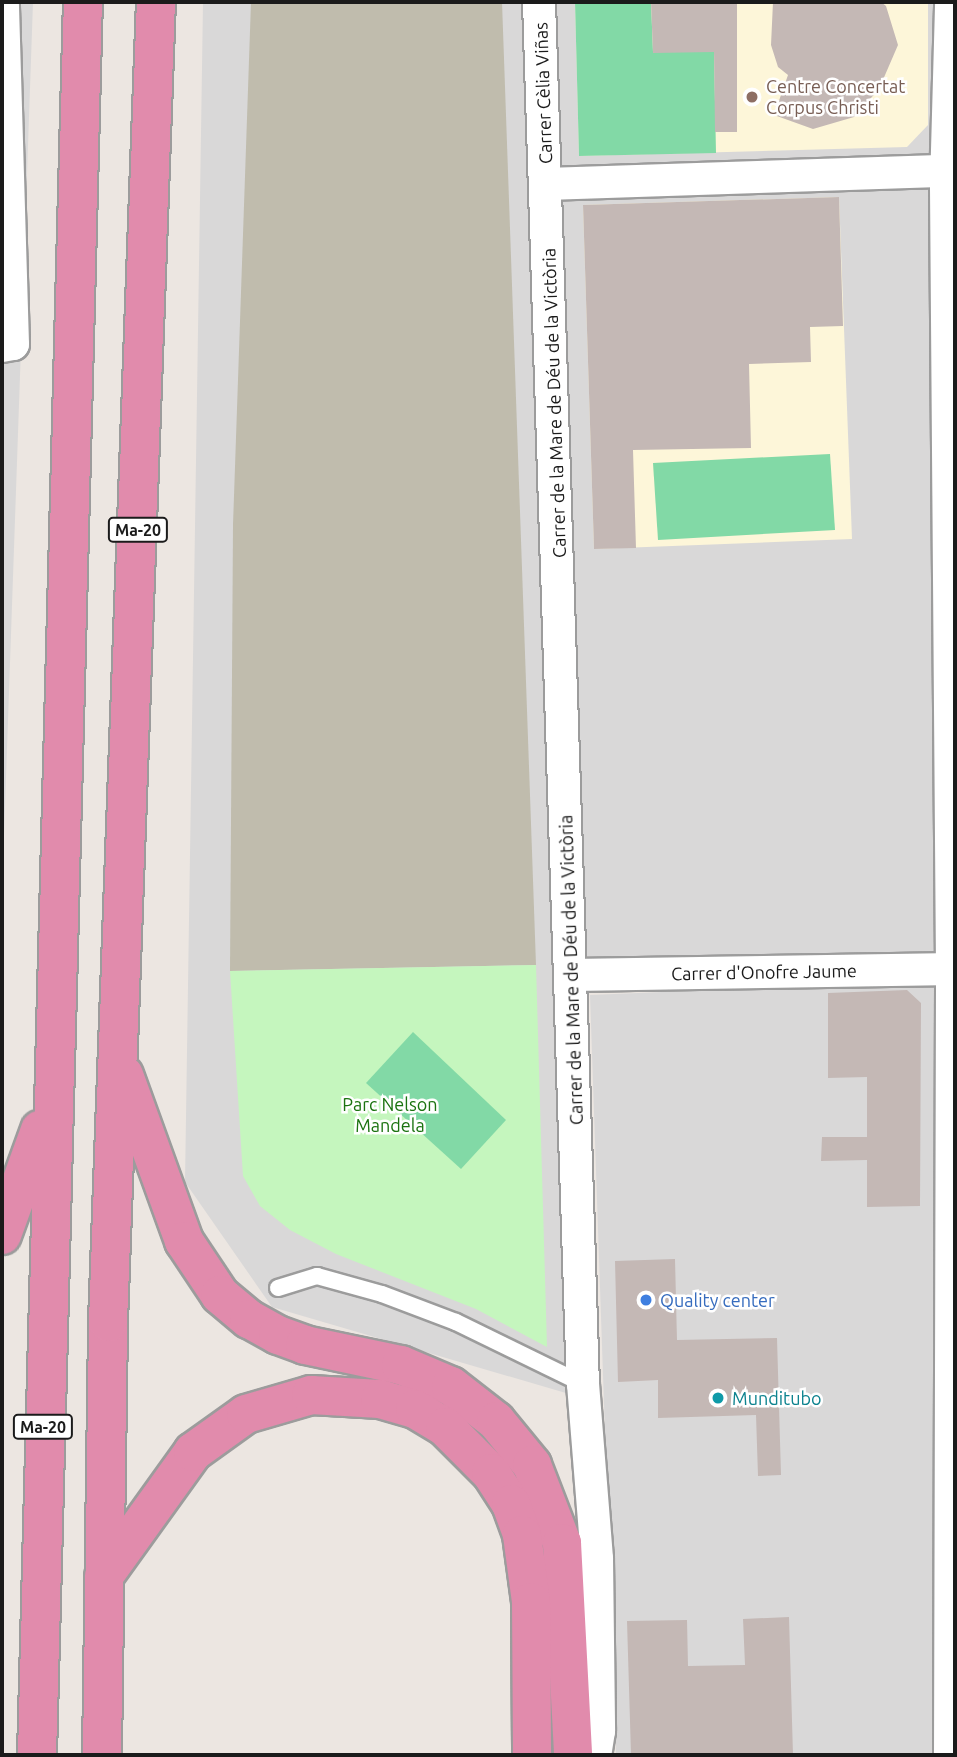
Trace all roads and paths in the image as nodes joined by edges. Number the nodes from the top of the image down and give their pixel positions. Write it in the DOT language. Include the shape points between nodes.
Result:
graph roads {
  1 [pos="3,2"];
  2 [pos="83,2"];
  3 [pos="156,2"];
  4 [pos="539,2"];
  5 [pos="951,2"];
  6 [pos="4,113"];
  7 [pos="949,181"];
  8 [pos="547,184"];
  9 [pos="2,346"];
  10 [pos="954,969"];
  11 [pos="572,975"];
  12 [pos="117,1056"];
  13 [pos="51,1098"];
  14 [pos="2,1235"];
  15 [pos="278,1288"];
  16 [pos="583,1384"];
  17 [pos="104,1576"];
  18 [pos="530,1753"];
  19 [pos="37,1755"];
  20 [pos="102,1755"];
  21 [pos="573,1755"];
  22 [pos="595,1755"];
  23 [pos="950,1755"];
  1 -- 6 [label="street"];
  2 -- 13 [label="highway, Ma-20"];
  3 -- 12 [label="highway, Ma-20"];
  4 -- 8 [label="street, Carrer Cèlia Viñas"];
  5 -- 7 [label="street"];
  6 -- 9 [label="street" via="13,344"];
  7 -- 8 [label="street"];
  7 -- 10 [label="street"];
  8 -- 11 [label="street, Carrer de la Mare de Déu de la Victòria"];
  10 -- 11 [label="street, Carrer d'Onofre Jaume"];
  10 -- 23 [label="street"];
  11 -- 16 [label="street, Carrer de la Mare de Déu de la Victòria"];
  12 -- 17 [label="highway, Ma-20"];
  12 -- 21 [label="highway" via="184,1241 220,1295 278,1335 304,1345 401,1365 451,1386 496,1421 532,1465 562,1544"];
  13 -- 14 [label="highway"];
  13 -- 19 [label="highway, Ma-20"];
  15 -- 16 [label="lane" via="317,1276 382,1294 456,1322"];
  16 -- 22 [label="street, Carrer de la Mare de Déu de la Victòria" via="597,1559 599,1731"];
  17 -- 18 [label="highway" via="193,1452 246,1414 311,1395 368,1397 415,1409 445,1427 491,1473 511,1504 522,1535 531,1602"];
  17 -- 20 [label="highway, Ma-20"];
}
